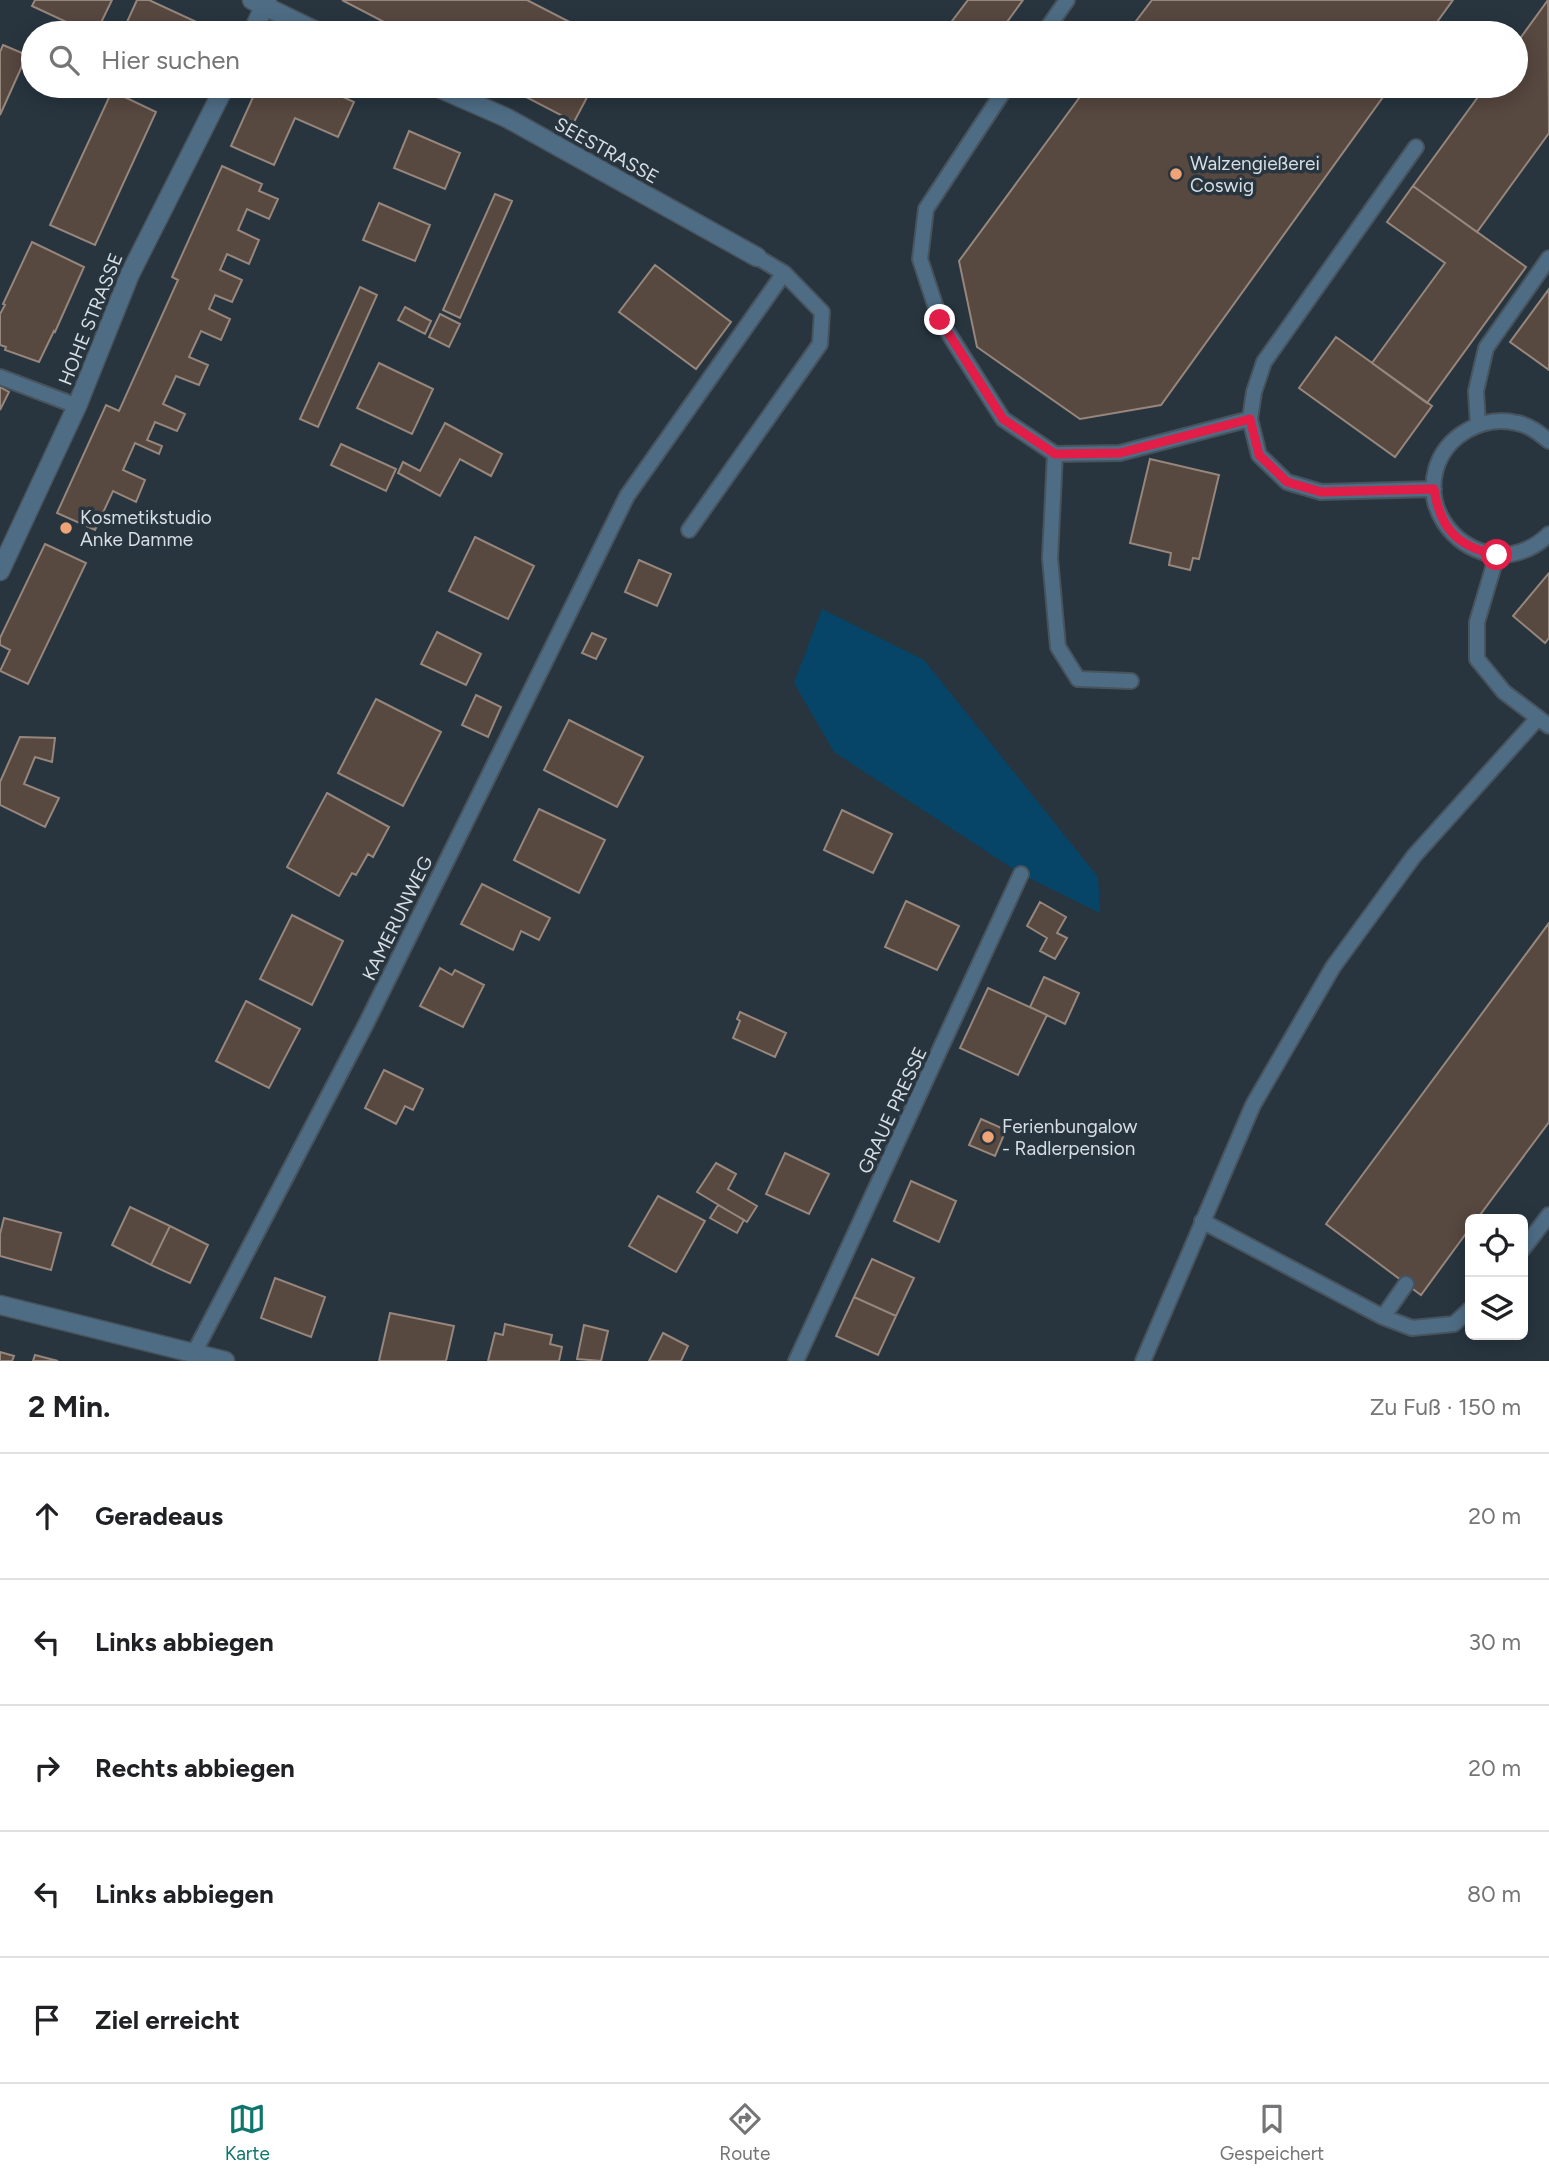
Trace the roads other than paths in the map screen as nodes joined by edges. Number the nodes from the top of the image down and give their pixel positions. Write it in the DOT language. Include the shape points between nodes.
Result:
graph roads {
  1 [pos="1067,0"];
  2 [pos="261,2"];
  3 [pos="255,21"];
  4 [pos="297,21"];
  5 [pos="1052,21"];
  6 [pos="219,98"];
  7 [pos="461,98"];
  8 [pos="999,98"];
  9 [pos="1416,147"];
  10 [pos="757,257"];
  11 [pos="1549,258"];
  12 [pos="783,273"];
  13 [pos="0,377"];
  14 [pos="77,406"];
  15 [pos="1250,419"];
  16 [pos="1478,425"];
  17 [pos="1549,441"];
  18 [pos="1055,454"];
  19 [pos="1434,489"];
  20 [pos="689,530"];
  21 [pos="1549,534"];
  22 [pos="1497,555"];
  23 [pos="0,571"];
  24 [pos="1131,681"];
  25 [pos="1544,722"];
  26 [pos="1021,874"];
  27 [pos="1549,1214"];
  28 [pos="1202,1221"];
  29 [pos="1528,1241"];
  30 [pos="1406,1284"];
  31 [pos="0,1305"];
  32 [pos="1465,1314"];
  33 [pos="1383,1317"];
  34 [pos="194,1353"];
  35 [pos="225,1361"];
  36 [pos="796,1361"];
  37 [pos="1143,1361"];
  1 -- 5 [label="lane"];
  2 -- 3 [label="street"];
  2 -- 4 [label="street"];
  6 -- 14 [label="street, HOHE STRASSE" via="130,274"];
  7 -- 10 [label="street, SEESTRASSE" via="507,118"];
  8 -- 18 [label="lane" via="926,209 920,259 940,320 1003,419"];
  9 -- 15 [label="lane" via="1264,362"];
  10 -- 12 [label="lane"];
  11 -- 16 [label="lane" via="1486,348 1475,391"];
  12 -- 20 [label="lane" via="822,312 820,344"];
  12 -- 34 [label="lane, KAMERUNWEG" via="626,496 366,1024"];
  13 -- 14 [label="lane"];
  14 -- 23 [label="street, HOHE STRASSE"];
  15 -- 18 [label="lane" via="1120,453"];
  15 -- 19 [label="lane" via="1259,455 1287,482 1321,492"];
  16 -- 17 [label="lane" via="1518,423"];
  16 -- 19 [label="lane" via="1445,450 1436,469"];
  18 -- 24 [label="lane" via="1050,558 1058,647 1078,679"];
  19 -- 22 [label="lane" via="1446,527 1478,551"];
  21 -- 22 [label="lane" via="1520,552"];
  22 -- 25 [label="lane" via="1477,622 1477,659 1504,692"];
  25 -- 28 [label="lane" via="1414,856 1333,967 1253,1105"];
  26 -- 36 [label="lane, GRAUE PRESSE"];
  27 -- 29 [label="lane"];
  28 -- 33 [label="lane"];
  28 -- 37 [label="lane"];
  30 -- 33 [label="lane"];
  31 -- 34 [label="street"];
  32 -- 33 [label="lane" via="1454,1324 1412,1328"];
  34 -- 35 [label="street"];
}
